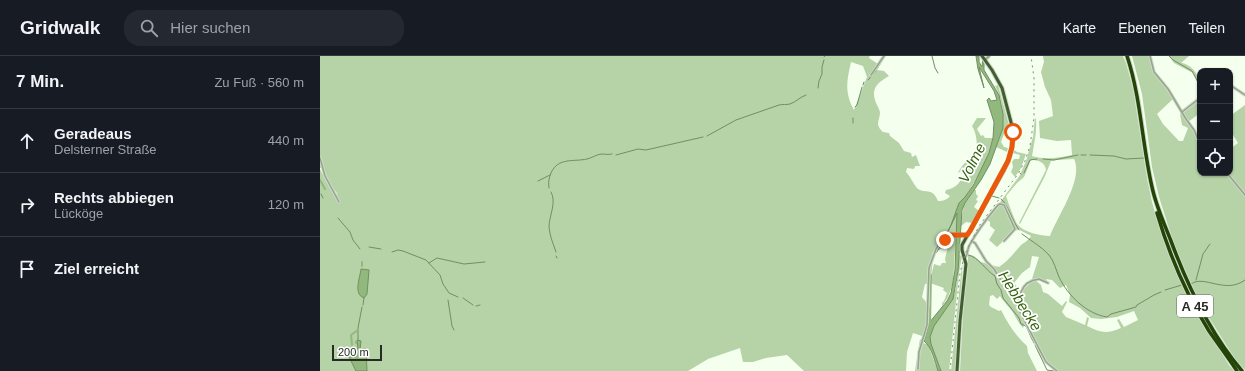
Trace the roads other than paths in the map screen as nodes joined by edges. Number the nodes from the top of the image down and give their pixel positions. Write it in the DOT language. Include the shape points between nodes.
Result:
graph roads {
  1 [pos="884,56"];
  2 [pos="989,56"];
  3 [pos="1126,56"];
  4 [pos="1150,56"];
  5 [pos="984,57"];
  6 [pos="872,75"];
  7 [pos="1233,87"];
  8 [pos="1245,95"];
  9 [pos="1197,100"];
  10 [pos="1182,112"];
  11 [pos="1198,140"];
  12 [pos="320,158"];
  13 [pos="1229,176"];
  14 [pos="1245,195"];
  15 [pos="339,202"];
  16 [pos="967,235"];
  17 [pos="1004,241"];
  18 [pos="973,242"];
  19 [pos="965,258"];
  20 [pos="1048,283"];
  21 [pos="1016,304"];
  22 [pos="1234,362"];
  23 [pos="918,369"];
  24 [pos="957,371"];
  25 [pos="1057,371"];
  26 [pos="1238,371"];
  27 [pos="1242,371"];
  1 -- 6 [label="street"];
  2 -- 5 [label="street"];
  3 -- 22 [label="highway, A 45" via="1136,94 1150,186 1179,275 1209,330"];
  4 -- 10 [label="street" via="1151,67"];
  5 -- 16 [label="main road" via="1002,88 1012,126 1013,141 1004,170"];
  7 -- 8 [label="street"];
  9 -- 10 [label="street"];
  10 -- 11 [label="street"];
  12 -- 15 [label="street"];
  13 -- 14 [label="street"];
  16 -- 19 [label="main road" via="962,246"];
  16 -- 23 [label="street" via="955,234 948,240 942,240 929,268 928,325 919,352"];
  17 -- 18 [label="street" via="1015,229 1004,205 1000,204 986,220"];
  18 -- 19 [label="street"];
  18 -- 21 [label="street"];
  19 -- 24 [label="main road"];
  20 -- 21 [label="street" via="1039,279 1029,283 1020,292"];
  21 -- 25 [label="street" via="1042,356"];
  22 -- 26 [label="highway, A 45"];
  22 -- 27 [label="highway, A 45"];
}
